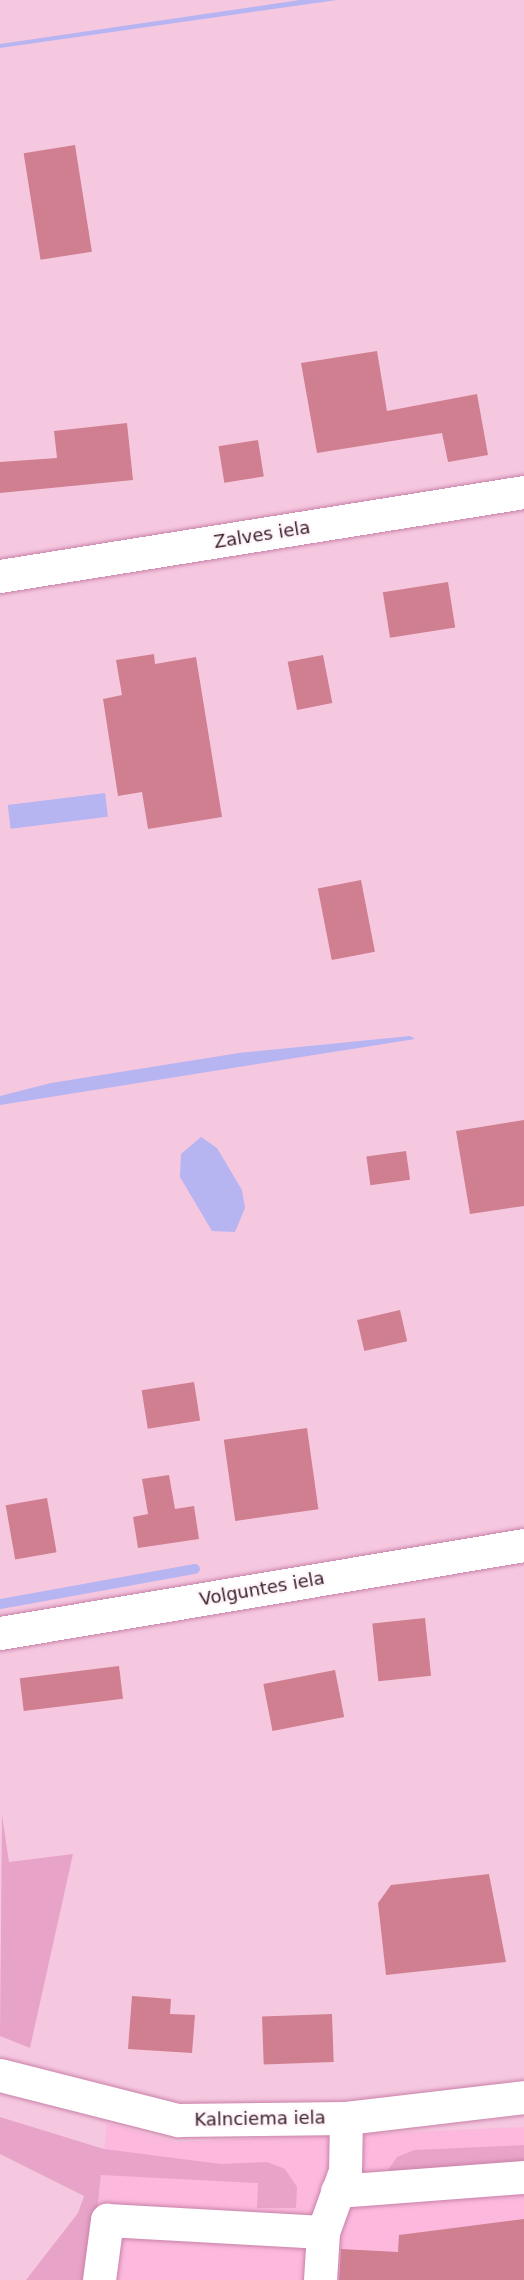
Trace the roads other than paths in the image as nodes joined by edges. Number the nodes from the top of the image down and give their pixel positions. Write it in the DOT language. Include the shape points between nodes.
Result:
graph roads {
  1 [pos="524,492"];
  2 [pos="0,576"];
  3 [pos="524,1545"];
  4 [pos="0,1633"];
  5 [pos="0,2074"];
  6 [pos="524,2097"];
  7 [pos="346,2118"];
  8 [pos="524,2177"];
  9 [pos="337,2191"];
  10 [pos="323,2232"];
  11 [pos="99,2280"];
  12 [pos="320,2280"];
  1 -- 2 [label="street, Zalves iela"];
  3 -- 4 [label="street, Volguntes iela"];
  5 -- 7 [label="street, Kalnciema iela" via="178,2120"];
  6 -- 7 [label="street, Kalnciema iela"];
  7 -- 9 [label="street" via="345,2171"];
  8 -- 9 [label="street"];
  9 -- 10 [label="street"];
  10 -- 11 [label="street" via="107,2220"];
  10 -- 12 [label="street"];
}
